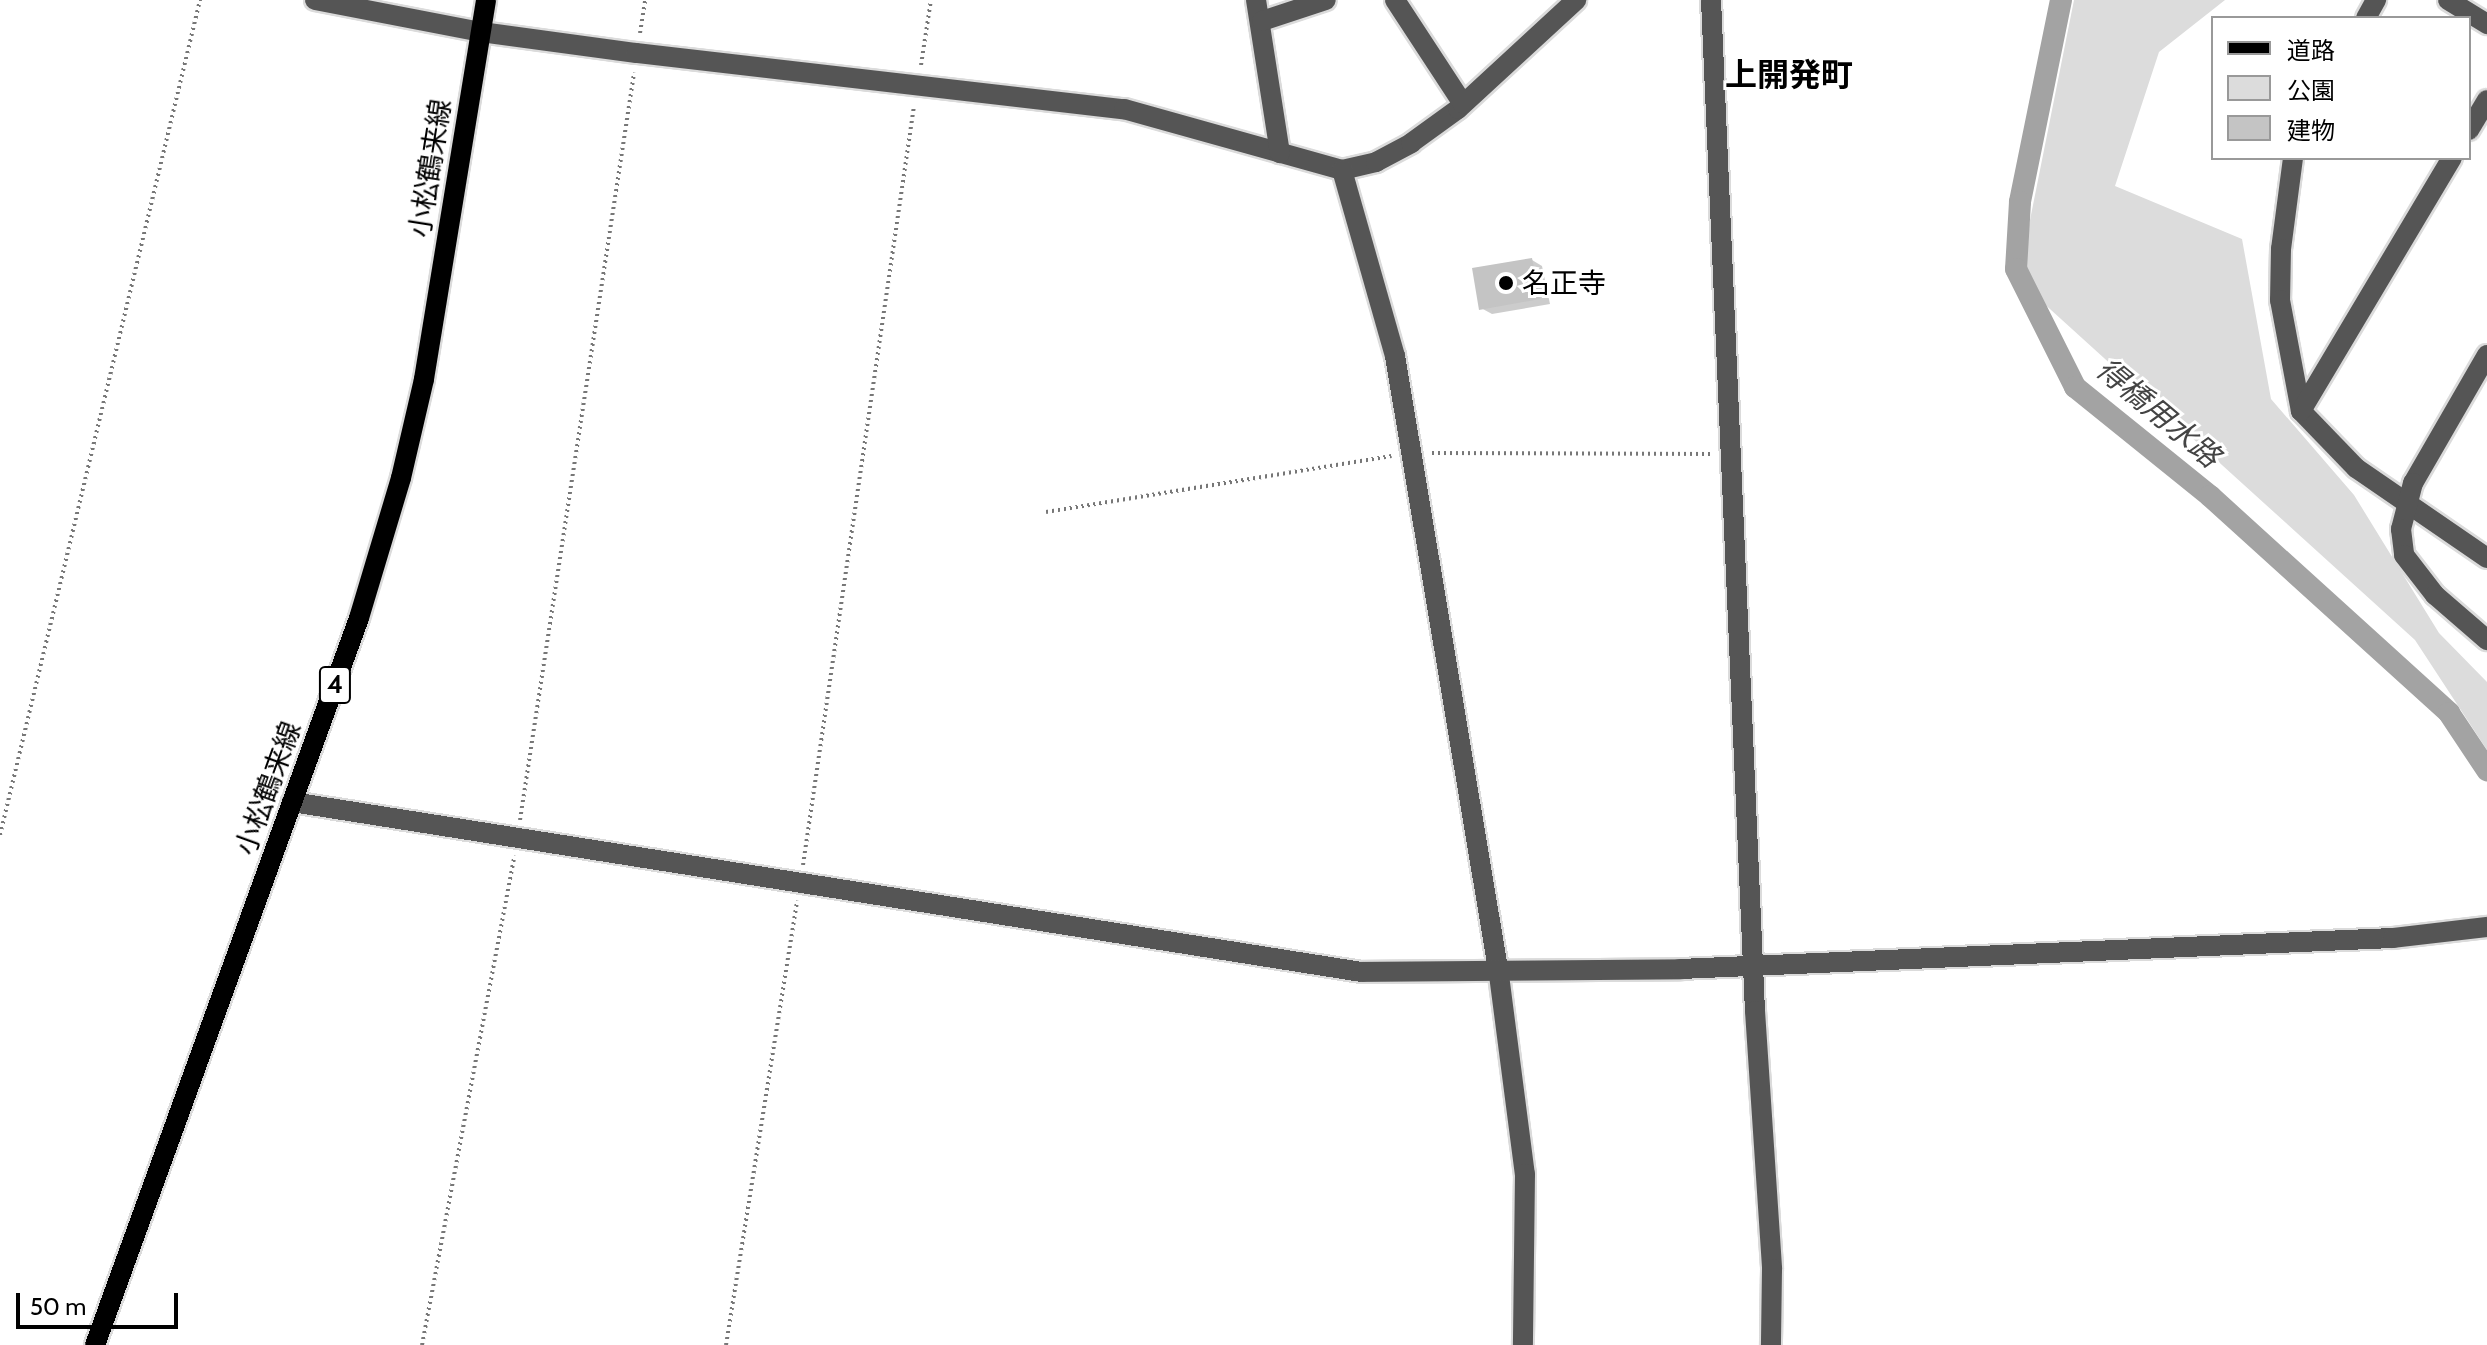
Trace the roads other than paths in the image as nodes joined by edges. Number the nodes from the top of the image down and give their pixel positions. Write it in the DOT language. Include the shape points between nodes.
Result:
graph roads {
  1 [pos="315,0"];
  2 [pos="486,0"];
  3 [pos="1256,0"];
  4 [pos="1326,0"];
  5 [pos="1395,0"];
  6 [pos="1576,0"];
  7 [pos="1711,0"];
  8 [pos="2448,0"];
  9 [pos="1262,21"];
  10 [pos="2487,24"];
  11 [pos="481,32"];
  12 [pos="2487,100"];
  13 [pos="1463,104"];
  14 [pos="2471,127"];
  15 [pos="1280,153"];
  16 [pos="2293,160"];
  17 [pos="2451,160"];
  18 [pos="1342,170"];
  19 [pos="2487,355"];
  20 [pos="2301,411"];
  21 [pos="2406,506"];
  22 [pos="2487,558"];
  23 [pos="2487,640"];
  24 [pos="292,802"];
  25 [pos="2487,927"];
  26 [pos="1755,965"];
  27 [pos="1499,975"];
  28 [pos="95,1345"];
  29 [pos="1523,1345"];
  30 [pos="1771,1345"];
  1 -- 11 [label="street"];
  2 -- 11 [label="main road, 小松鶴来線 / 4"];
  3 -- 9 [label="street"];
  4 -- 9 [label="street"];
  5 -- 13 [label="street"];
  6 -- 13 [label="street"];
  7 -- 26 [label="street"];
  8 -- 10 [label="street"];
  9 -- 15 [label="street"];
  11 -- 15 [label="street" via="1124,109"];
  11 -- 24 [label="main road, 小松鶴来線 / 4" via="424,379 401,478 359,618"];
  12 -- 14 [label="street"];
  13 -- 18 [label="street" via="1411,143 1376,162"];
  15 -- 18 [label="street"];
  16 -- 20 [label="street" via="2280,300"];
  17 -- 20 [label="street"];
  18 -- 27 [label="street" via="1395,356"];
  19 -- 21 [label="street" via="2413,483"];
  20 -- 21 [label="street" via="2356,468"];
  21 -- 22 [label="street"];
  21 -- 23 [label="street" via="2404,555 2435,595"];
  24 -- 27 [label="street" via="1362,972"];
  24 -- 28 [label="main road, 小松鶴来線 / 4"];
  25 -- 26 [label="street" via="2421,937"];
  26 -- 27 [label="street"];
  26 -- 30 [label="street" via="1772,1269"];
  27 -- 29 [label="street" via="1525,1174"];
}
